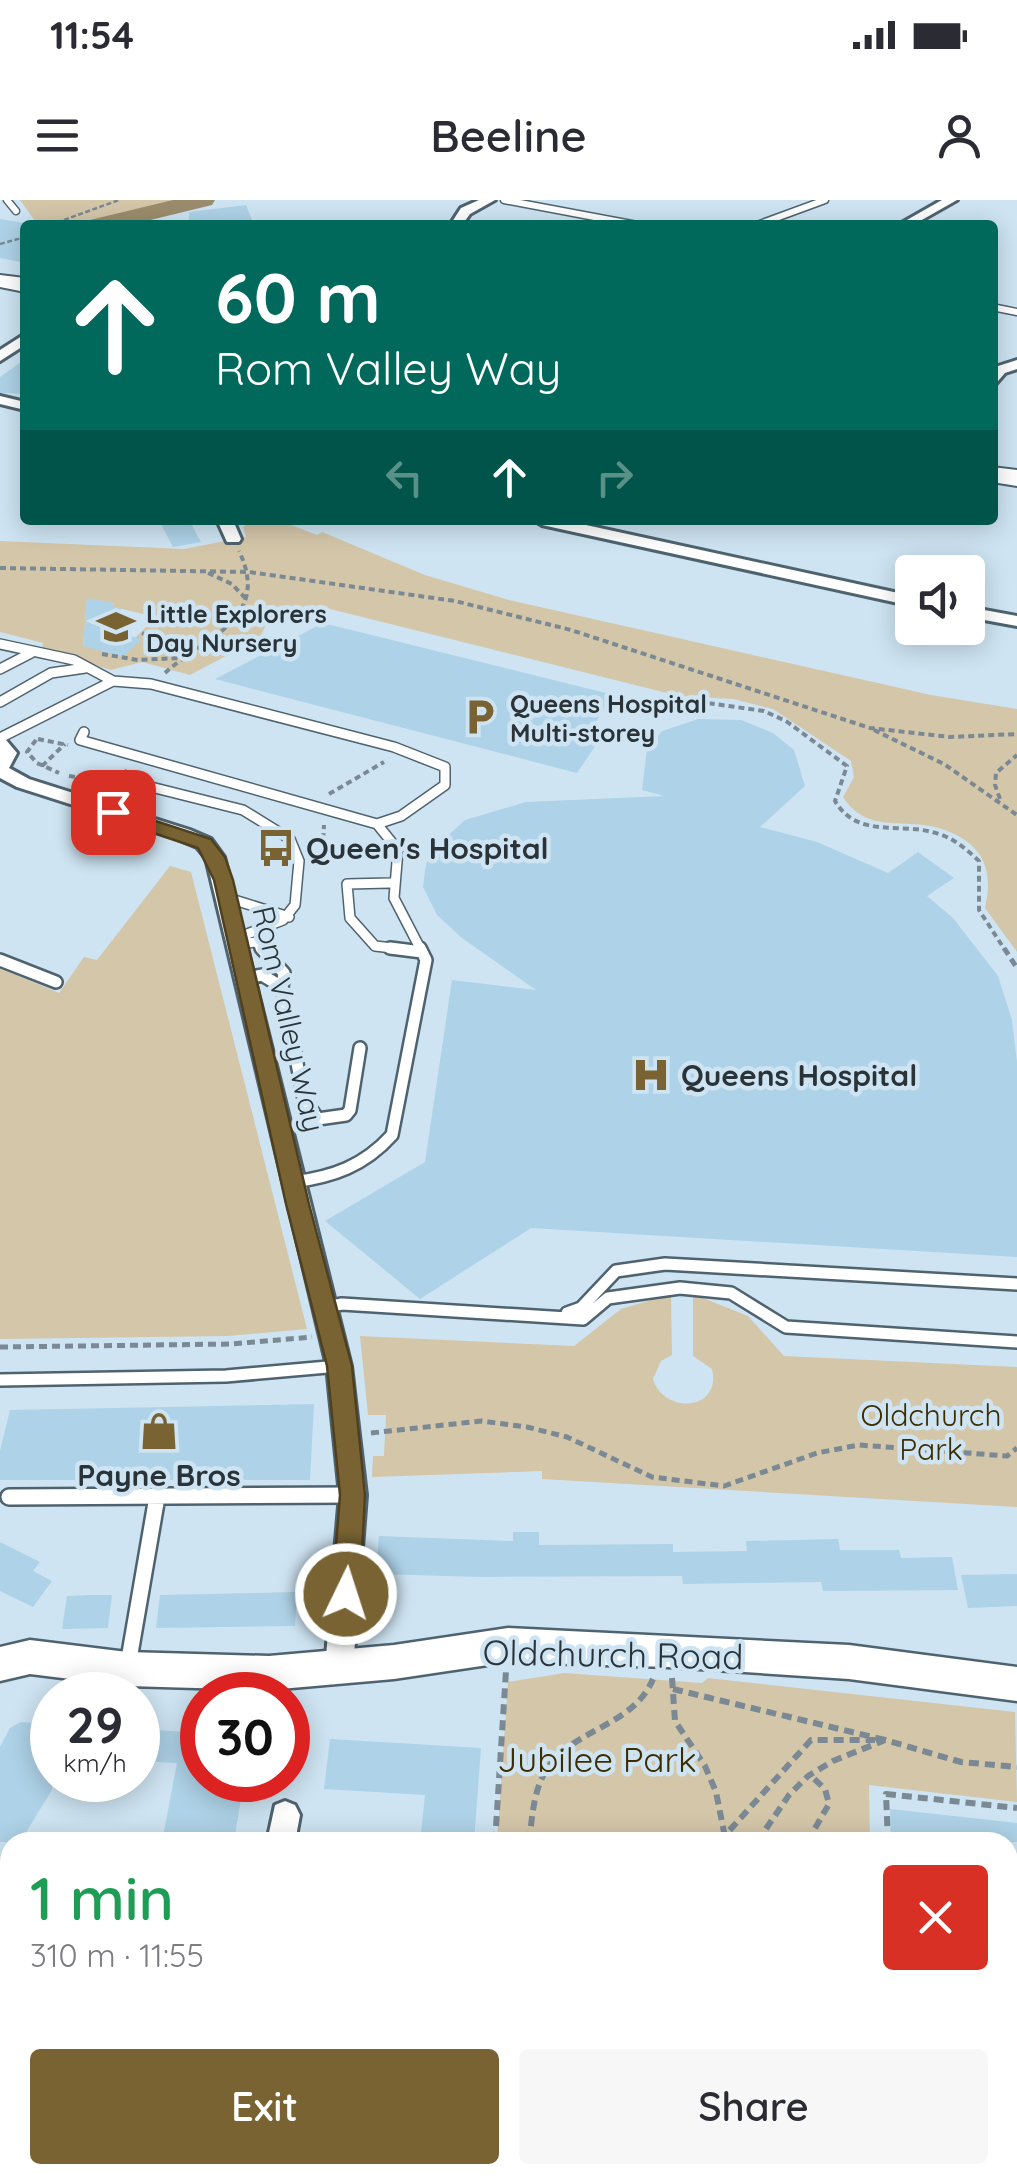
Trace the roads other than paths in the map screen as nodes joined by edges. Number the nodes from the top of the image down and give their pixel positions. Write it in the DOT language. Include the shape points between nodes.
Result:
graph roads {
  1 [pos="7,200"];
  2 [pos="490,200"];
  3 [pos="504,200"];
  4 [pos="822,200"];
  5 [pos="951,200"];
  6 [pos="16,211"];
  7 [pos="460,220"];
  8 [pos="610,220"];
  9 [pos="769,220"];
  10 [pos="913,220"];
  11 [pos="20,342"];
  12 [pos="1017,348"];
  13 [pos="0,357"];
  14 [pos="1005,361"];
  15 [pos="227,525"];
  16 [pos="565,525"];
  17 [pos="233,538"];
  18 [pos="895,597"];
  19 [pos="985,615"];
  20 [pos="1017,621"];
  21 [pos="0,644"];
  22 [pos="30,652"];
  23 [pos="0,669"];
  24 [pos="100,669"];
  25 [pos="112,681"];
  26 [pos="0,702"];
  27 [pos="84,732"];
  28 [pos="0,741"];
  29 [pos="0,769"];
  30 [pos="113,812"];
  31 [pos="377,824"];
  32 [pos="390,883"];
  33 [pos="228,898"];
  34 [pos="289,917"];
  35 [pos="238,941"];
  36 [pos="422,952"];
  37 [pos="0,960"];
  38 [pos="246,978"];
  39 [pos="56,982"];
  40 [pos="282,987"];
  41 [pos="360,1048"];
  42 [pos="292,1182"];
  43 [pos="1017,1284"];
  44 [pos="326,1306"];
  45 [pos="562,1315"];
  46 [pos="1017,1342"];
  47 [pos="340,1366"];
  48 [pos="0,1380"];
  49 [pos="352,1495"];
  50 [pos="157,1496"];
  51 [pos="9,1497"];
  52 [pos="10,1653"];
  53 [pos="339,1668"];
  54 [pos="127,1669"];
  55 [pos="1017,1684"];
  1 -- 6 [label="lane"];
  2 -- 7 [label="street"];
  3 -- 8 [label="lane"];
  4 -- 9 [label="lane"];
  5 -- 10 [label="street"];
  11 -- 13 [label="street"];
  12 -- 14 [label="street"];
  15 -- 17 [label="street"];
  16 -- 18 [label="street"];
  19 -- 20 [label="street"];
  21 -- 22 [label="lane"];
  22 -- 23 [label="lane"];
  22 -- 24 [label="lane"];
  24 -- 25 [label="lane"];
  24 -- 26 [label="lane" via="62,669"];
  25 -- 28 [label="lane"];
  25 -- 31 [label="lane" via="151,684 394,747 445,767 445,785 401,816"];
  27 -- 31 [label="lane" via="80,740"];
  28 -- 29 [label="street, Rom Valley Way" via="8,753"];
  29 -- 30 [label="street, Rom Valley Way"];
  30 -- 33 [label="street, Rom Valley Way" via="204,843"];
  30 -- 34 [label="lane" via="147,786 242,809 291,840 299,858 298,904"];
  31 -- 32 [label="lane" via="398,850"];
  32 -- 36 [label="lane" via="399,915"];
  32 -- 36 [label="lane" via="347,884 350,918 375,946"];
  33 -- 34 [label="lane"];
  33 -- 35 [label="street, Rom Valley Way"];
  34 -- 35 [label="lane"];
  35 -- 38 [label="street, Rom Valley Way"];
  35 -- 40 [label="lane" via="256,942 284,974"];
  36 -- 42 [label="lane" via="426,960 392,1135 356,1169"];
  37 -- 39 [label="lane"];
  38 -- 40 [label="lane" via="262,975"];
  38 -- 42 [label="street, Rom Valley Way"];
  40 -- 41 [label="lane" via="304,1099 318,1118 350,1110"];
  42 -- 44 [label="street, Rom Valley Way"];
  43 -- 45 [label="lane" via="665,1264 616,1271 582,1308"];
  44 -- 45 [label="lane"];
  44 -- 47 [label="street, Rom Valley Way"];
  45 -- 46 [label="lane" via="583,1319 608,1298 680,1288 731,1293 786,1327"];
  47 -- 48 [label="lane" via="226,1376"];
  47 -- 49 [label="street, Rom Valley Way"];
  49 -- 50 [label="lane"];
  49 -- 53 [label="street, Rom Valley Way"];
  50 -- 51 [label="lane"];
  50 -- 54 [label="lane"];
  52 -- 54 [label="street, Oldchurch Road"];
  53 -- 54 [label="street, Oldchurch Road"];
  53 -- 55 [label="street, Oldchurch Road" via="508,1645 848,1662"];
}
